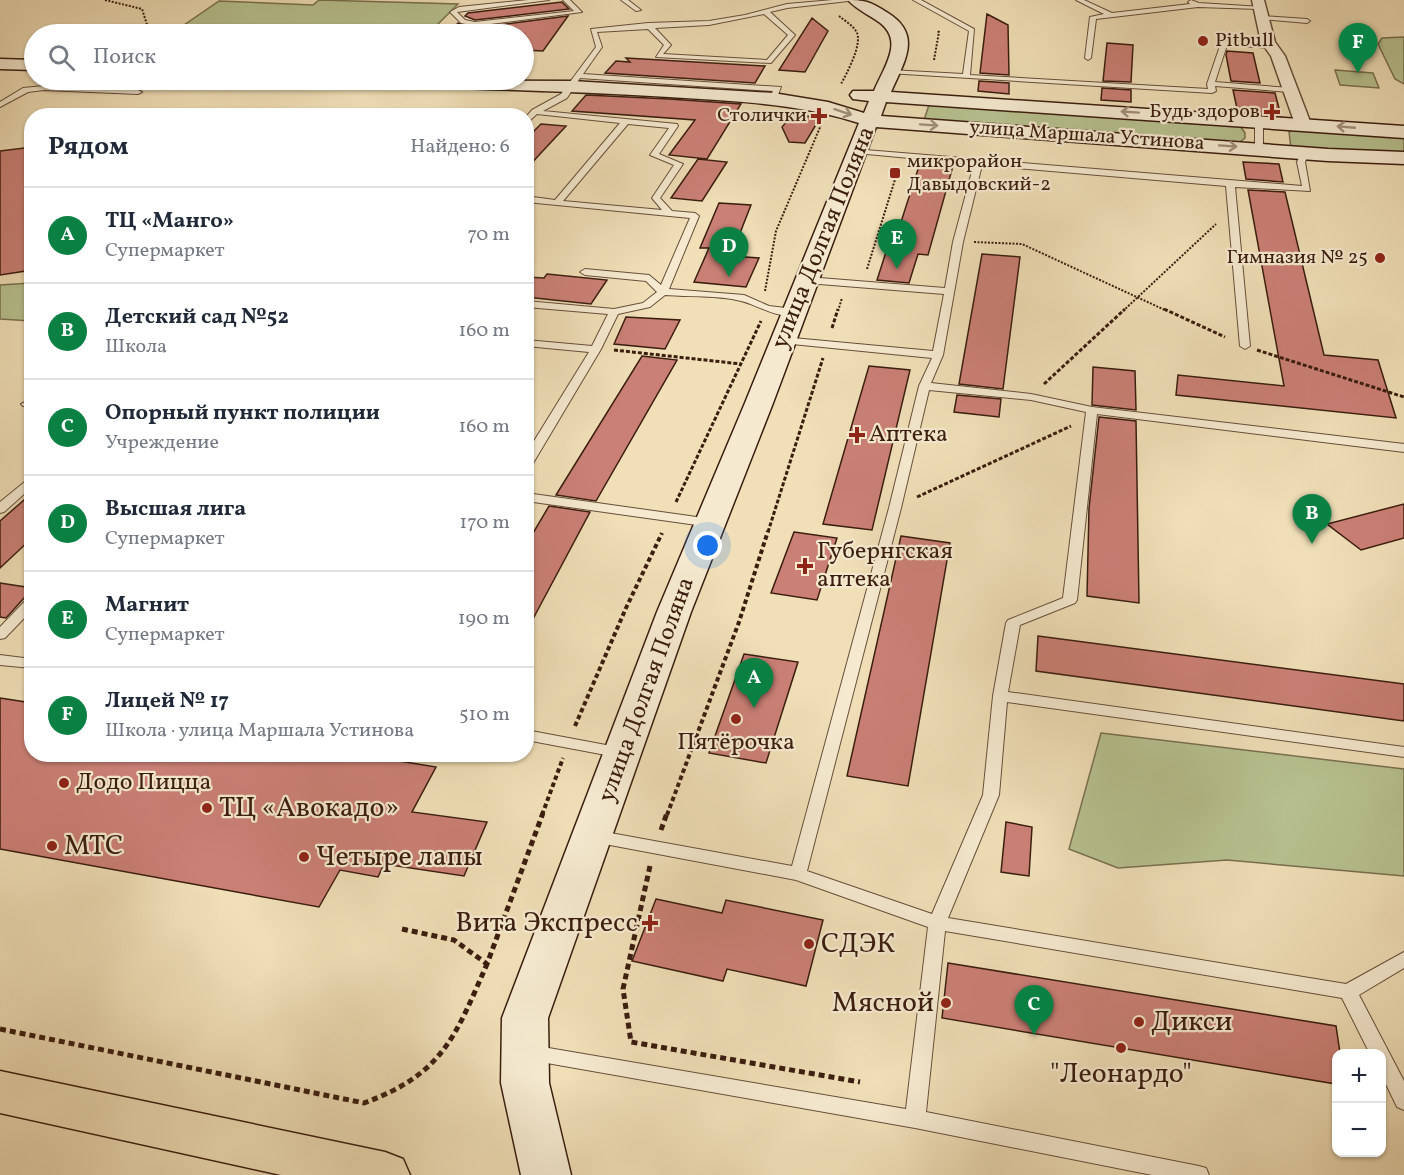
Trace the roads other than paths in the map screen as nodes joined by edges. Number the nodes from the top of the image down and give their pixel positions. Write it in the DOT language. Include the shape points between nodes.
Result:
graph roads {
  1 [pos="546,0"];
  2 [pos="566,0"];
  3 [pos="624,0"];
  4 [pos="855,0"];
  5 [pos="916,0"];
  6 [pos="1079,0"];
  7 [pos="1187,0"];
  8 [pos="784,3"];
  9 [pos="1198,5"];
  10 [pos="1259,8"];
  11 [pos="638,10"];
  12 [pos="579,12"];
  13 [pos="766,12"];
  14 [pos="1112,14"];
  15 [pos="586,18"];
  16 [pos="1307,21"];
  17 [pos="592,24"];
  18 [pos="648,25"];
  19 [pos="599,29"];
  20 [pos="1270,46"];
  21 [pos="1088,58"];
  22 [pos="0,64"];
  23 [pos="24,65"];
  24 [pos="890,72"];
  25 [pos="966,77"];
  26 [pos="575,81"];
  27 [pos="1211,84"];
  28 [pos="534,85"];
  29 [pos="26,90"];
  30 [pos="91,90"];
  31 [pos="1290,90"];
  32 [pos="138,92"];
  33 [pos="831,100"];
  34 [pos="0,105"];
  35 [pos="875,109"];
  36 [pos="535,112"];
  37 [pos="1259,121"];
  38 [pos="626,122"];
  39 [pos="1304,124"];
  40 [pos="1404,132"];
  41 [pos="1259,148"];
  42 [pos="856,151"];
  43 [pos="1305,153"];
  44 [pos="1404,158"];
  45 [pos="978,163"];
  46 [pos="1230,184"];
  47 [pos="534,200"];
  48 [pos="557,203"];
  49 [pos="670,214"];
  50 [pos="585,272"];
  51 [pos="807,280"];
  52 [pos="948,291"];
  53 [pos="663,292"];
  54 [pos="534,305"];
  55 [pos="614,312"];
  56 [pos="781,320"];
  57 [pos="534,344"];
  58 [pos="1245,346"];
  59 [pos="596,349"];
  60 [pos="938,355"];
  61 [pos="924,386"];
  62 [pos="1091,413"];
  63 [pos="1404,448"];
  64 [pos="534,452"];
  65 [pos="24,487"];
  66 [pos="534,498"];
  67 [pos="0,509"];
  68 [pos="711,523"];
  69 [pos="24,610"];
  70 [pos="0,635"];
  71 [pos="0,660"];
  72 [pos="24,663"];
  73 [pos="1000,696"];
  74 [pos="534,736"];
  75 [pos="1404,752"];
  76 [pos="623,753"];
  77 [pos="592,836"];
  78 [pos="798,874"];
  79 [pos="937,923"];
  80 [pos="1404,959"];
  81 [pos="1348,992"];
  82 [pos="1378,1049"];
  83 [pos="525,1052"];
  84 [pos="1386,1065"];
  85 [pos="0,1092"];
  86 [pos="1404,1101"];
  87 [pos="915,1119"];
  88 [pos="385,1175"];
  89 [pos="546,1175"];
  90 [pos="1199,1175"];
  1 -- 12 [label="lane" via="453,12 463,22 476,24"];
  2 -- 12 [label="lane"];
  3 -- 11 [label="lane"];
  4 -- 8 [label="lane"];
  4 -- 24 [label="street, улица Долгая Поляна" via="892,23 900,34 899,53"];
  5 -- 25 [label="lane" via="972,30"];
  6 -- 14 [label="lane"];
  7 -- 9 [label="lane"];
  8 -- 13 [label="lane"];
  9 -- 10 [label="lane"];
  9 -- 14 [label="lane"];
  10 -- 16 [label="lane"];
  10 -- 20 [label="street"];
  12 -- 15 [label="lane"];
  13 -- 18 [label="lane" via="709,23"];
  13 -- 18 [label="lane" via="792,35 769,62 658,56 669,45"];
  14 -- 21 [label="lane" via="1093,17"];
  17 -- 19 [label="lane"];
  18 -- 19 [label="lane"];
  19 -- 26 [label="lane" via="593,30 599,48"];
  20 -- 27 [label="lane" via="1224,43"];
  20 -- 31 [label="street" via="1278,56"];
  22 -- 23 [label="street"];
  24 -- 25 [label="lane"];
  24 -- 35 [label="street, улица Долгая Поляна"];
  25 -- 27 [label="lane" via="1212,91"];
  26 -- 28 [label="street, улица Маршала Устинова"];
  26 -- 33 [label="street, улица Маршала Устинова"];
  26 -- 36 [label="lane" via="564,96"];
  27 -- 31 [label="lane"];
  29 -- 34 [label="lane"];
  30 -- 32 [label="lane"];
  31 -- 39 [label="street"];
  33 -- 35 [label="street, улица Маршала Устинова, one-way"];
  33 -- 35 [label="street, улица Маршала Устинова"];
  37 -- 35 [label="street, улица Маршала Устинова, one-way"];
  35 -- 41 [label="street, улица Маршала Устинова, one-way"];
  35 -- 42 [label="street, улица Долгая Поляна"];
  36 -- 38 [label="lane"];
  37 -- 39 [label="street, улица Маршала Устинова"];
  37 -- 41 [label="lane"];
  38 -- 48 [label="lane"];
  38 -- 49 [label="lane" via="674,126 654,156 679,164 656,198"];
  40 -- 39 [label="street, улица Маршала Устинова, one-way"];
  41 -- 43 [label="street, улица Маршала Устинова"];
  42 -- 45 [label="lane"];
  42 -- 51 [label="street, улица Долгая Поляна"];
  43 -- 44 [label="street, улица Маршала Устинова"];
  43 -- 46 [label="lane" via="1300,162 1307,189"];
  45 -- 46 [label="lane"];
  45 -- 52 [label="lane"];
  46 -- 58 [label="lane"];
  47 -- 48 [label="lane"];
  48 -- 49 [label="lane"];
  49 -- 53 [label="lane" via="695,216"];
  50 -- 53 [label="lane" via="649,278"];
  51 -- 52 [label="lane"];
  51 -- 56 [label="street, улица Долгая Поляна"];
  52 -- 60 [label="lane"];
  53 -- 55 [label="lane" via="646,305"];
  53 -- 56 [label="lane" via="744,298"];
  54 -- 55 [label="lane"];
  55 -- 59 [label="lane"];
  56 -- 60 [label="lane" via="827,344"];
  56 -- 68 [label="street, улица Долгая Поляна" via="759,403"];
  57 -- 59 [label="lane"];
  59 -- 64 [label="lane"];
  60 -- 61 [label="lane"];
  61 -- 62 [label="lane" via="1030,397"];
  61 -- 78 [label="lane"];
  62 -- 63 [label="lane"];
  62 -- 73 [label="lane" via="1070,600 1013,623"];
  65 -- 67 [label="lane"];
  66 -- 68 [label="lane"];
  68 -- 76 [label="street, улица Долгая Поляна"];
  69 -- 70 [label="lane"];
  71 -- 72 [label="lane"];
  73 -- 75 [label="lane"];
  73 -- 79 [label="lane" via="991,795"];
  74 -- 76 [label="lane"];
  76 -- 77 [label="street, улица Долгая Поляна"];
  77 -- 78 [label="lane"];
  77 -- 83 [label="street, улица Долгая Поляна" via="525,1018"];
  78 -- 79 [label="lane"];
  79 -- 81 [label="lane"];
  79 -- 87 [label="lane"];
  80 -- 81 [label="lane"];
  81 -- 82 [label="lane"];
  83 -- 87 [label="lane"];
  83 -- 89 [label="street, улица Долгая Поляна" via="525,1083"];
  84 -- 86 [label="lane"];
  85 -- 88 [label="highway"];
  87 -- 90 [label="lane"];
}
